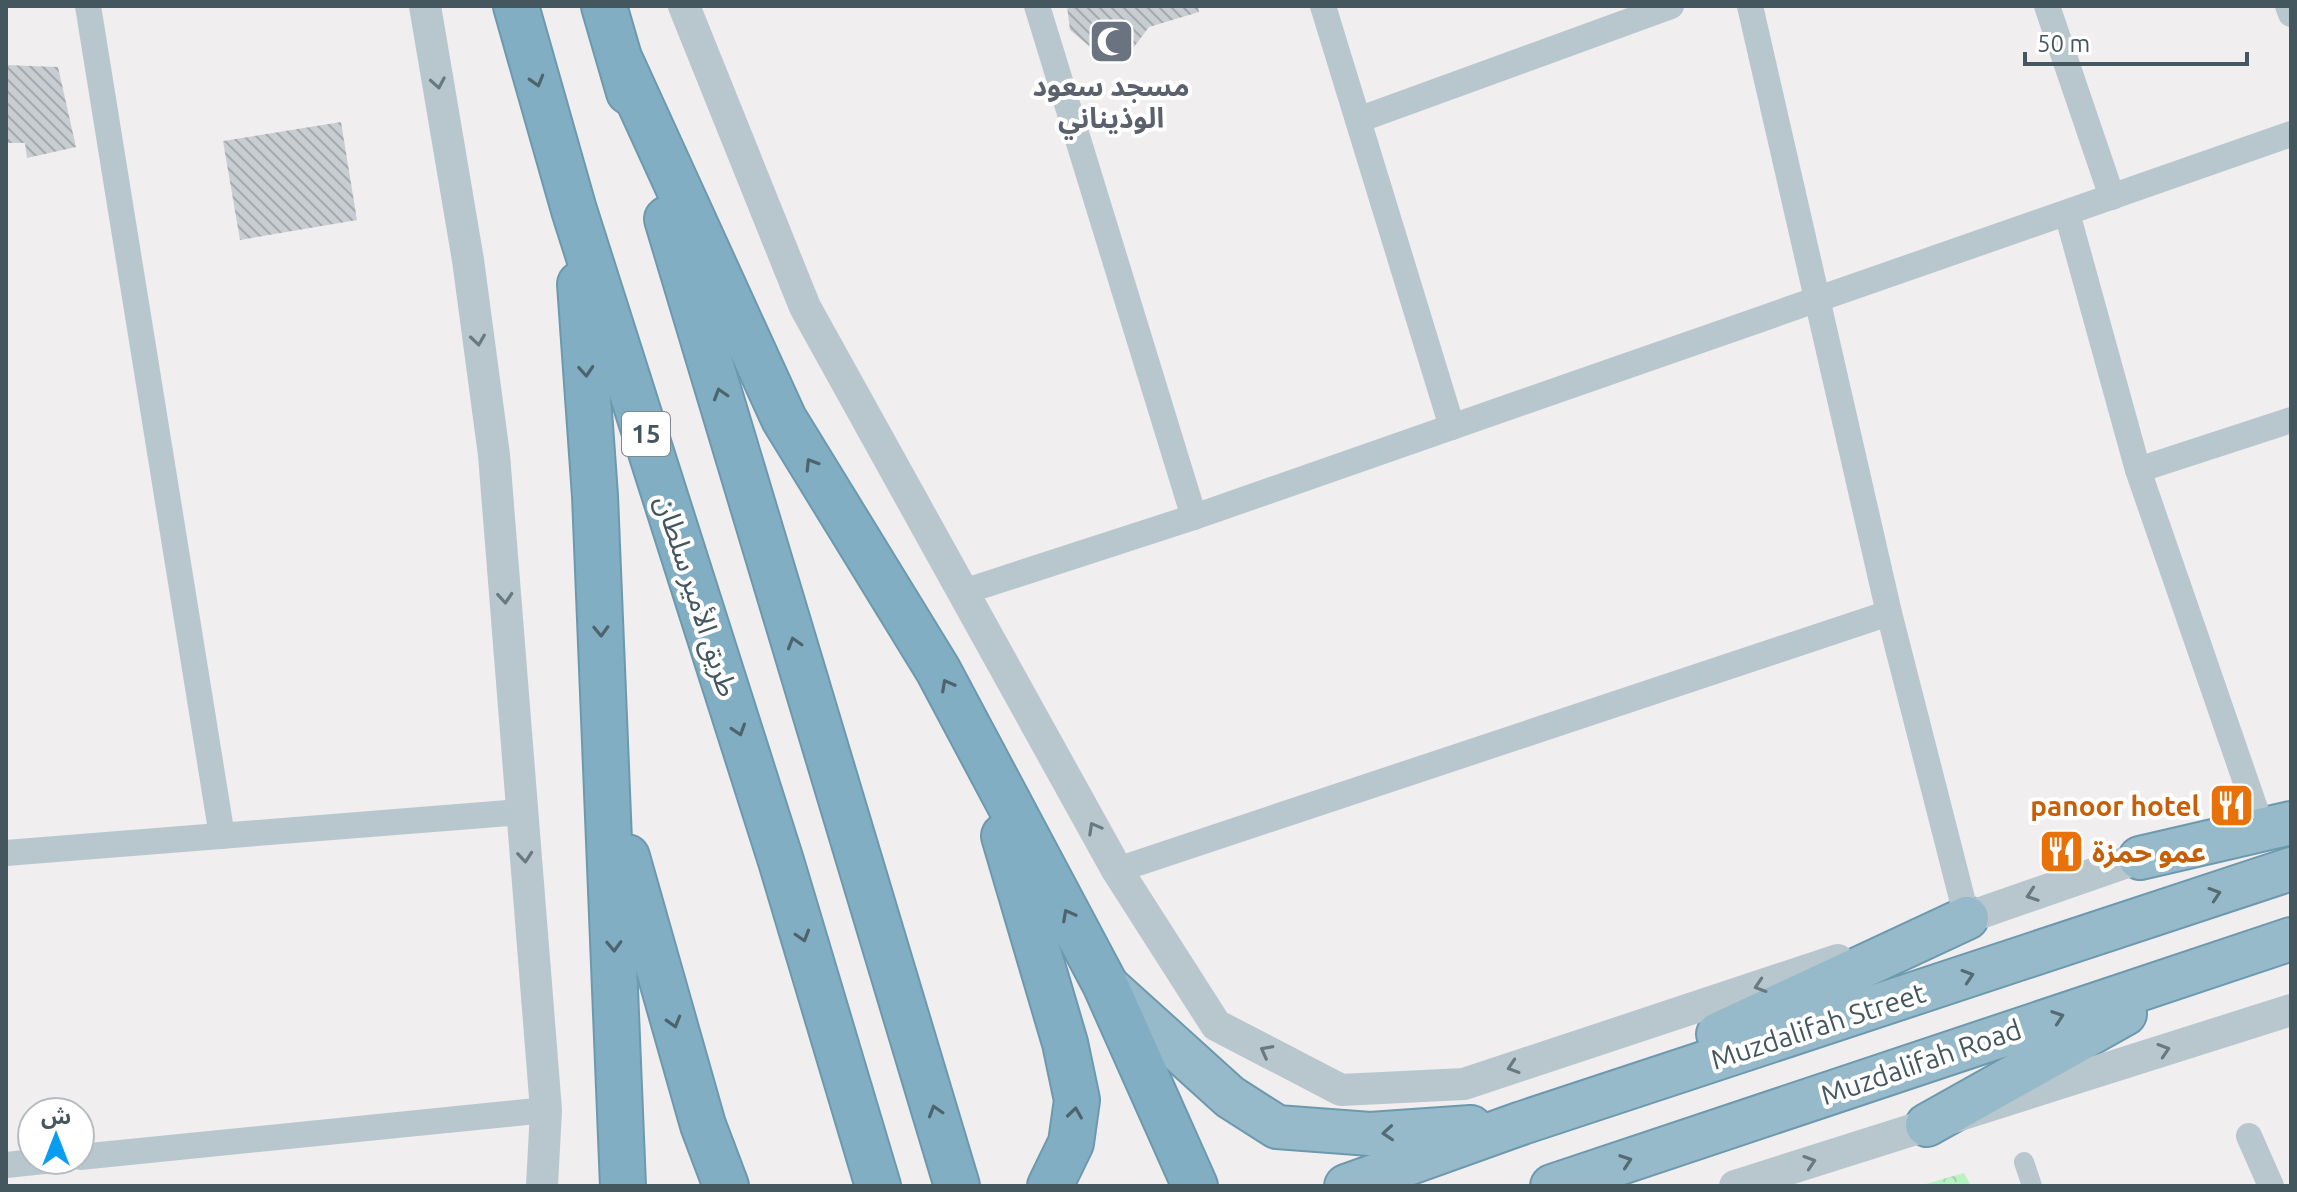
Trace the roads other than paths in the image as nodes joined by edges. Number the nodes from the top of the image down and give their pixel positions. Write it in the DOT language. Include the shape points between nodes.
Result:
graph roads {
  1 [pos="88,6"];
  2 [pos="425,6"];
  3 [pos="516,6"];
  4 [pos="604,6"];
  5 [pos="684,6"];
  6 [pos="1037,6"];
  7 [pos="1323,6"];
  8 [pos="1671,6"];
  9 [pos="1750,6"];
  10 [pos="2047,6"];
  11 [pos="2288,6"];
  12 [pos="2291,14"];
  13 [pos="621,62"];
  14 [pos="1358,120"];
  15 [pos="2291,134"];
  16 [pos="2112,197"];
  17 [pos="574,210"];
  18 [pos="2067,213"];
  19 [pos="1817,300"];
  20 [pos="2291,420"];
  21 [pos="1452,427"];
  22 [pos="2138,470"];
  23 [pos="1194,517"];
  24 [pos="963,592"];
  25 [pos="1889,613"];
  26 [pos="974,737"];
  27 [pos="607,786"];
  28 [pos="2291,806"];
  29 [pos="521,812"];
  30 [pos="2275,820"];
  31 [pos="222,836"];
  32 [pos="6,853"];
  33 [pos="2140,858"];
  34 [pos="2291,869"];
  35 [pos="1117,870"];
  36 [pos="1967,918"];
  37 [pos="2291,939"];
  38 [pos="2214,965"];
  39 [pos="1105,984"];
  40 [pos="2291,1010"];
  41 [pos="546,1110"];
  42 [pos="1522,1123"];
  43 [pos="1927,1125"];
  44 [pos="2249,1136"];
  45 [pos="96,1155"];
  46 [pos="2024,1162"];
  47 [pos="624,1185"];
  48 [pos="542,1186"];
  49 [pos="726,1186"];
  50 [pos="878,1186"];
  51 [pos="957,1186"];
  52 [pos="1050,1186"];
  53 [pos="1195,1186"];
  54 [pos="1346,1186"];
  55 [pos="1552,1186"];
  56 [pos="1735,1186"];
  57 [pos="2032,1186"];
  58 [pos="2271,1186"];
  1 -- 31 [label="street"];
  2 -- 29 [label="street, one-way" via="494,455"];
  3 -- 17 [label="highway, طريق الأمير سلطان / 15, one-way"];
  4 -- 13 [label="highway"];
  5 -- 24 [label="street" via="805,307"];
  6 -- 23 [label="street"];
  7 -- 14 [label="street"];
  8 -- 14 [label="street"];
  9 -- 19 [label="street"];
  10 -- 16 [label="street"];
  11 -- 12 [label="street"];
  26 -- 13 [label="highway, one-way" via="784,419"];
  51 -- 13 [label="highway, one-way"];
  14 -- 21 [label="street"];
  15 -- 16 [label="street"];
  16 -- 18 [label="street"];
  17 -- 27 [label="highway, one-way" via="595,496"];
  17 -- 50 [label="highway, طريق الأمير سلطان / 15, one-way" via="781,861"];
  18 -- 19 [label="street"];
  18 -- 22 [label="street"];
  19 -- 21 [label="street"];
  19 -- 25 [label="street"];
  20 -- 22 [label="street"];
  21 -- 23 [label="street"];
  22 -- 30 [label="street"];
  23 -- 24 [label="street"];
  35 -- 24 [label="street, one-way"];
  25 -- 35 [label="street"];
  25 -- 36 [label="street"];
  39 -- 26 [label="highway, one-way"];
  52 -- 26 [label="highway, one-way" via="1071,1143 1077,1100 1044,968"];
  27 -- 47 [label="highway, one-way"];
  27 -- 49 [label="highway, one-way" via="703,1125"];
  28 -- 30 [label="street"];
  29 -- 31 [label="street"];
  29 -- 41 [label="street, one-way"];
  30 -- 33 [label="highway"];
  31 -- 32 [label="street"];
  33 -- 36 [label="street, one-way"];
  42 -- 34 [label="highway, Muzdalifah Street, one-way"];
  36 -- 35 [label="street, one-way" via="1464,1084 1341,1090 1216,1025"];
  36 -- 42 [label="highway"];
  37 -- 38 [label="highway, Muzdalifah Road"];
  38 -- 43 [label="highway"];
  55 -- 38 [label="highway, Muzdalifah Road, one-way"];
  42 -- 39 [label="highway, one-way" via="1370,1134 1277,1127 1230,1097"];
  39 -- 53 [label="highway"];
  43 -- 40 [label="street, one-way"];
  41 -- 45 [label="street"];
  41 -- 48 [label="street"];
  42 -- 54 [label="highway, Muzdalifah Street"];
  56 -- 43 [label="street, one-way"];
  44 -- 58 [label="street"];
  46 -- 57 [label="street"];
}
